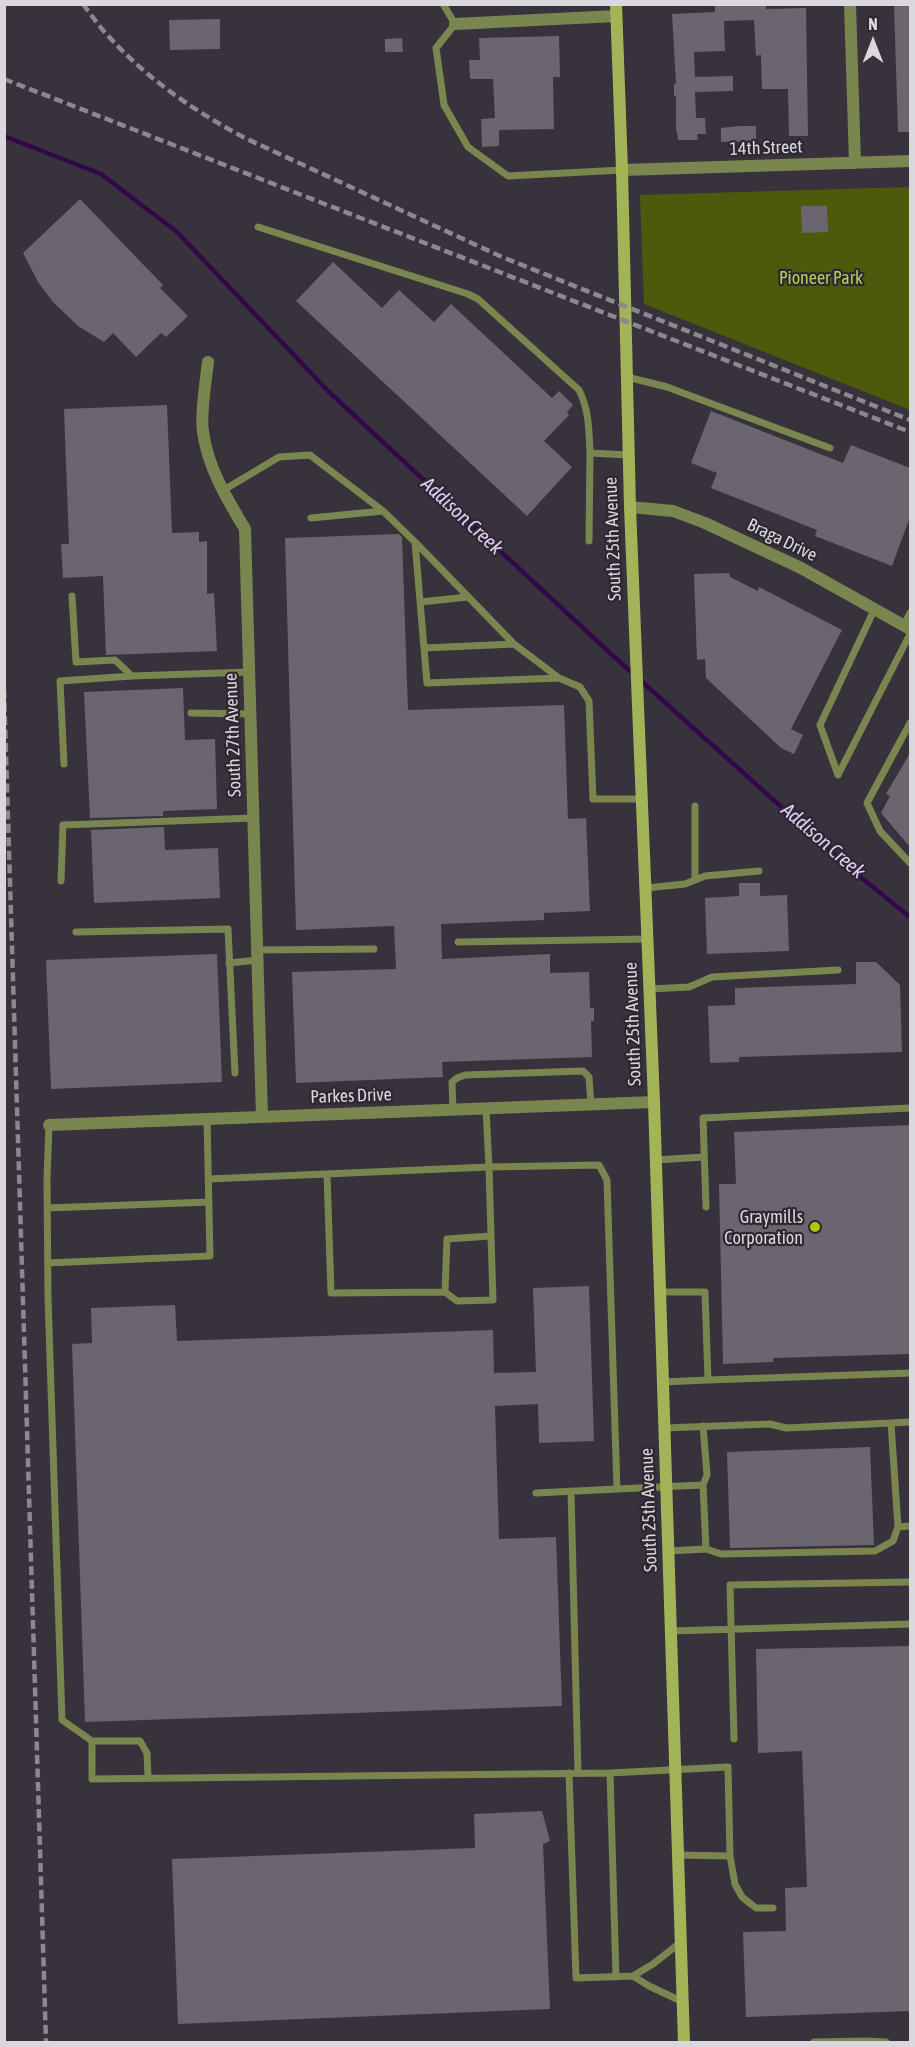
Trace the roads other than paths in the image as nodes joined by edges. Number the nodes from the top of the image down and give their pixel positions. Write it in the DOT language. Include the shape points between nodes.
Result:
graph roads {
  1 [pos="443,4"];
  2 [pos="850,4"];
  3 [pos="616,10"];
  4 [pos="456,24"];
  5 [pos="910,161"];
  6 [pos="855,163"];
  7 [pos="622,170"];
  8 [pos="258,227"];
  9 [pos="208,362"];
  10 [pos="627,377"];
  11 [pos="830,448"];
  12 [pos="590,453"];
  13 [pos="628,455"];
  14 [pos="222,491"];
  15 [pos="630,507"];
  16 [pos="383,512"];
  17 [pos="312,518"];
  18 [pos="589,541"];
  19 [pos="415,542"];
  20 [pos="72,596"];
  21 [pos="468,597"];
  22 [pos="420,602"];
  23 [pos="875,608"];
  24 [pos="910,613"];
  25 [pos="908,629"];
  26 [pos="514,644"];
  27 [pos="424,648"];
  28 [pos="249,672"];
  29 [pos="132,676"];
  30 [pos="559,678"];
  31 [pos="191,713"];
  32 [pos="250,714"];
  33 [pos="910,723"];
  34 [pos="64,764"];
  35 [pos="643,799"];
  36 [pos="695,806"];
  37 [pos="254,818"];
  38 [pos="910,863"];
  39 [pos="759,871"];
  40 [pos="695,880"];
  41 [pos="61,882"];
  42 [pos="646,888"];
  43 [pos="76,932"];
  44 [pos="648,939"];
  45 [pos="458,942"];
  46 [pos="374,949"];
  47 [pos="257,955"];
  48 [pos="229,963"];
  49 [pos="838,970"];
  50 [pos="650,989"];
  51 [pos="235,1073"];
  52 [pos="654,1102"];
  53 [pos="591,1105"];
  54 [pos="910,1108"];
  55 [pos="486,1109"];
  56 [pos="453,1110"];
  57 [pos="262,1117"];
  58 [pos="207,1119"];
  59 [pos="49,1125"];
  60 [pos="704,1157"];
  61 [pos="656,1160"];
  62 [pos="489,1167"];
  63 [pos="327,1174"];
  64 [pos="208,1179"];
  65 [pos="209,1202"];
  66 [pos="706,1206"];
  67 [pos="47,1208"];
  68 [pos="491,1236"];
  69 [pos="48,1263"];
  70 [pos="445,1292"];
  71 [pos="660,1292"];
  72 [pos="910,1373"];
  73 [pos="708,1380"];
  74 [pos="663,1382"];
  75 [pos="910,1422"];
  76 [pos="891,1423"];
  77 [pos="703,1426"];
  78 [pos="664,1428"];
  79 [pos="703,1485"];
  80 [pos="666,1488"];
  81 [pos="617,1489"];
  82 [pos="571,1491"];
  83 [pos="536,1493"];
  84 [pos="910,1526"];
  85 [pos="898,1527"];
  86 [pos="706,1549"];
  87 [pos="668,1551"];
  88 [pos="910,1582"];
  89 [pos="910,1624"];
  90 [pos="730,1630"];
  91 [pos="671,1631"];
  92 [pos="734,1739"];
  93 [pos="92,1741"];
  94 [pos="675,1770"];
  95 [pos="569,1773"];
  96 [pos="578,1773"];
  97 [pos="610,1773"];
  98 [pos="148,1778"];
  99 [pos="678,1855"];
  100 [pos="730,1856"];
  101 [pos="773,1908"];
  102 [pos="681,1942"];
  103 [pos="633,1976"];
  104 [pos="616,1977"];
  105 [pos="683,2002"];
  106 [pos="820,2042"];
  107 [pos="866,2042"];
  108 [pos="684,2043"];
  109 [pos="814,2043"];
  110 [pos="886,2043"];
  1 -- 4 [label="lane"];
  2 -- 6 [label="street"];
  3 -- 4 [label="street"];
  3 -- 7 [label="main road, South 25th Avenue"];
  4 -- 7 [label="lane" via="436,48 444,105 468,147 508,176"];
  5 -- 6 [label="street, 14th Street"];
  6 -- 7 [label="street, 14th Street"];
  7 -- 10 [label="main road, South 25th Avenue"];
  8 -- 12 [label="lane" via="478,298 579,390 587,410"];
  9 -- 14 [label="street, South 27th Avenue" via="202,430"];
  10 -- 11 [label="lane" via="667,387"];
  10 -- 13 [label="main road, South 25th Avenue"];
  12 -- 13 [label="lane"];
  12 -- 18 [label="lane"];
  13 -- 15 [label="main road, South 25th Avenue"];
  14 -- 16 [label="lane" via="279,457 310,455"];
  14 -- 28 [label="street, South 27th Avenue" via="245,529"];
  15 -- 23 [label="street, Braga Drive" via="673,511 705,523"];
  15 -- 35 [label="main road, South 25th Avenue"];
  16 -- 17 [label="lane"];
  16 -- 19 [label="lane"];
  19 -- 21 [label="lane"];
  19 -- 22 [label="lane"];
  20 -- 29 [label="lane" via="76,662 115,660"];
  21 -- 22 [label="lane"];
  21 -- 26 [label="lane"];
  22 -- 27 [label="lane"];
  23 -- 25 [label="street, Braga Drive"];
  23 -- 25 [label="lane" via="820,725 838,774"];
  24 -- 25 [label="lane"];
  26 -- 27 [label="lane"];
  26 -- 30 [label="lane"];
  27 -- 30 [label="lane" via="427,683"];
  28 -- 29 [label="lane"];
  28 -- 32 [label="street, South 27th Avenue"];
  29 -- 34 [label="lane" via="60,681"];
  30 -- 35 [label="lane" via="580,687 589,700 593,799"];
  31 -- 32 [label="lane"];
  32 -- 37 [label="street, South 27th Avenue"];
  33 -- 38 [label="lane" via="867,803 880,831"];
  35 -- 42 [label="main road, South 25th Avenue"];
  36 -- 40 [label="lane"];
  37 -- 41 [label="lane" via="63,825"];
  37 -- 47 [label="street, South 27th Avenue"];
  39 -- 40 [label="lane"];
  40 -- 42 [label="lane"];
  42 -- 44 [label="main road, South 25th Avenue"];
  43 -- 48 [label="lane" via="228,928"];
  44 -- 45 [label="lane"];
  44 -- 50 [label="main road, South 25th Avenue"];
  46 -- 47 [label="lane"];
  47 -- 48 [label="lane"];
  47 -- 57 [label="street, South 27th Avenue"];
  48 -- 51 [label="lane"];
  49 -- 50 [label="lane" via="712,977 689,987"];
  50 -- 52 [label="main road, South 25th Avenue"];
  52 -- 53 [label="street, Parkes Drive"];
  52 -- 61 [label="main road, South 25th Avenue"];
  53 -- 55 [label="street, Parkes Drive"];
  53 -- 56 [label="lane" via="589,1077 583,1071 477,1074 452,1082"];
  54 -- 60 [label="lane" via="703,1118"];
  55 -- 56 [label="street, Parkes Drive"];
  55 -- 62 [label="lane"];
  56 -- 57 [label="street, Parkes Drive"];
  57 -- 58 [label="street, Parkes Drive"];
  58 -- 59 [label="street, Parkes Drive"];
  58 -- 64 [label="lane"];
  59 -- 67 [label="lane"];
  60 -- 61 [label="lane"];
  60 -- 66 [label="lane"];
  61 -- 71 [label="main road, South 25th Avenue"];
  62 -- 63 [label="lane"];
  62 -- 68 [label="lane"];
  62 -- 81 [label="lane" via="599,1165 607,1180"];
  63 -- 64 [label="lane"];
  63 -- 70 [label="lane" via="331,1293"];
  64 -- 65 [label="lane"];
  65 -- 67 [label="lane"];
  65 -- 69 [label="lane" via="210,1256"];
  67 -- 69 [label="lane"];
  68 -- 70 [label="lane" via="447,1239"];
  68 -- 70 [label="lane" via="493,1300 457,1301"];
  69 -- 93 [label="lane" via="62,1720"];
  71 -- 73 [label="lane" via="705,1292"];
  71 -- 74 [label="main road, South 25th Avenue"];
  72 -- 73 [label="lane"];
  73 -- 74 [label="lane"];
  74 -- 78 [label="main road, South 25th Avenue"];
  75 -- 76 [label="lane"];
  76 -- 77 [label="lane" via="786,1428 771,1424"];
  76 -- 85 [label="lane"];
  77 -- 78 [label="lane"];
  77 -- 79 [label="lane" via="707,1475"];
  78 -- 80 [label="main road, South 25th Avenue"];
  79 -- 80 [label="lane"];
  79 -- 86 [label="lane"];
  80 -- 81 [label="lane"];
  80 -- 87 [label="main road, South 25th Avenue"];
  81 -- 82 [label="lane"];
  82 -- 83 [label="lane"];
  82 -- 96 [label="lane"];
  84 -- 85 [label="lane"];
  85 -- 86 [label="lane" via="893,1541 875,1551 721,1554"];
  86 -- 87 [label="lane"];
  87 -- 91 [label="main road, South 25th Avenue"];
  88 -- 90 [label="lane" via="730,1585"];
  89 -- 90 [label="lane"];
  90 -- 91 [label="lane"];
  90 -- 92 [label="lane"];
  91 -- 94 [label="main road, South 25th Avenue"];
  93 -- 98 [label="lane" via="140,1742 147,1753"];
  93 -- 98 [label="lane" via="92,1779"];
  94 -- 97 [label="lane"];
  94 -- 99 [label="main road, South 25th Avenue"];
  94 -- 100 [label="lane" via="728,1767"];
  95 -- 96 [label="lane"];
  95 -- 98 [label="lane"];
  95 -- 104 [label="lane" via="576,1978"];
  96 -- 97 [label="lane"];
  97 -- 104 [label="lane"];
  99 -- 100 [label="lane"];
  99 -- 102 [label="main road, South 25th Avenue"];
  100 -- 101 [label="lane" via="742,1898 756,1908"];
  102 -- 103 [label="lane"];
  102 -- 105 [label="main road, South 25th Avenue"];
  103 -- 104 [label="lane"];
  103 -- 105 [label="lane"];
  105 -- 108 [label="main road, South 25th Avenue"];
  106 -- 107 [label="lane"];
  106 -- 109 [label="lane"];
  107 -- 110 [label="lane"];
}
